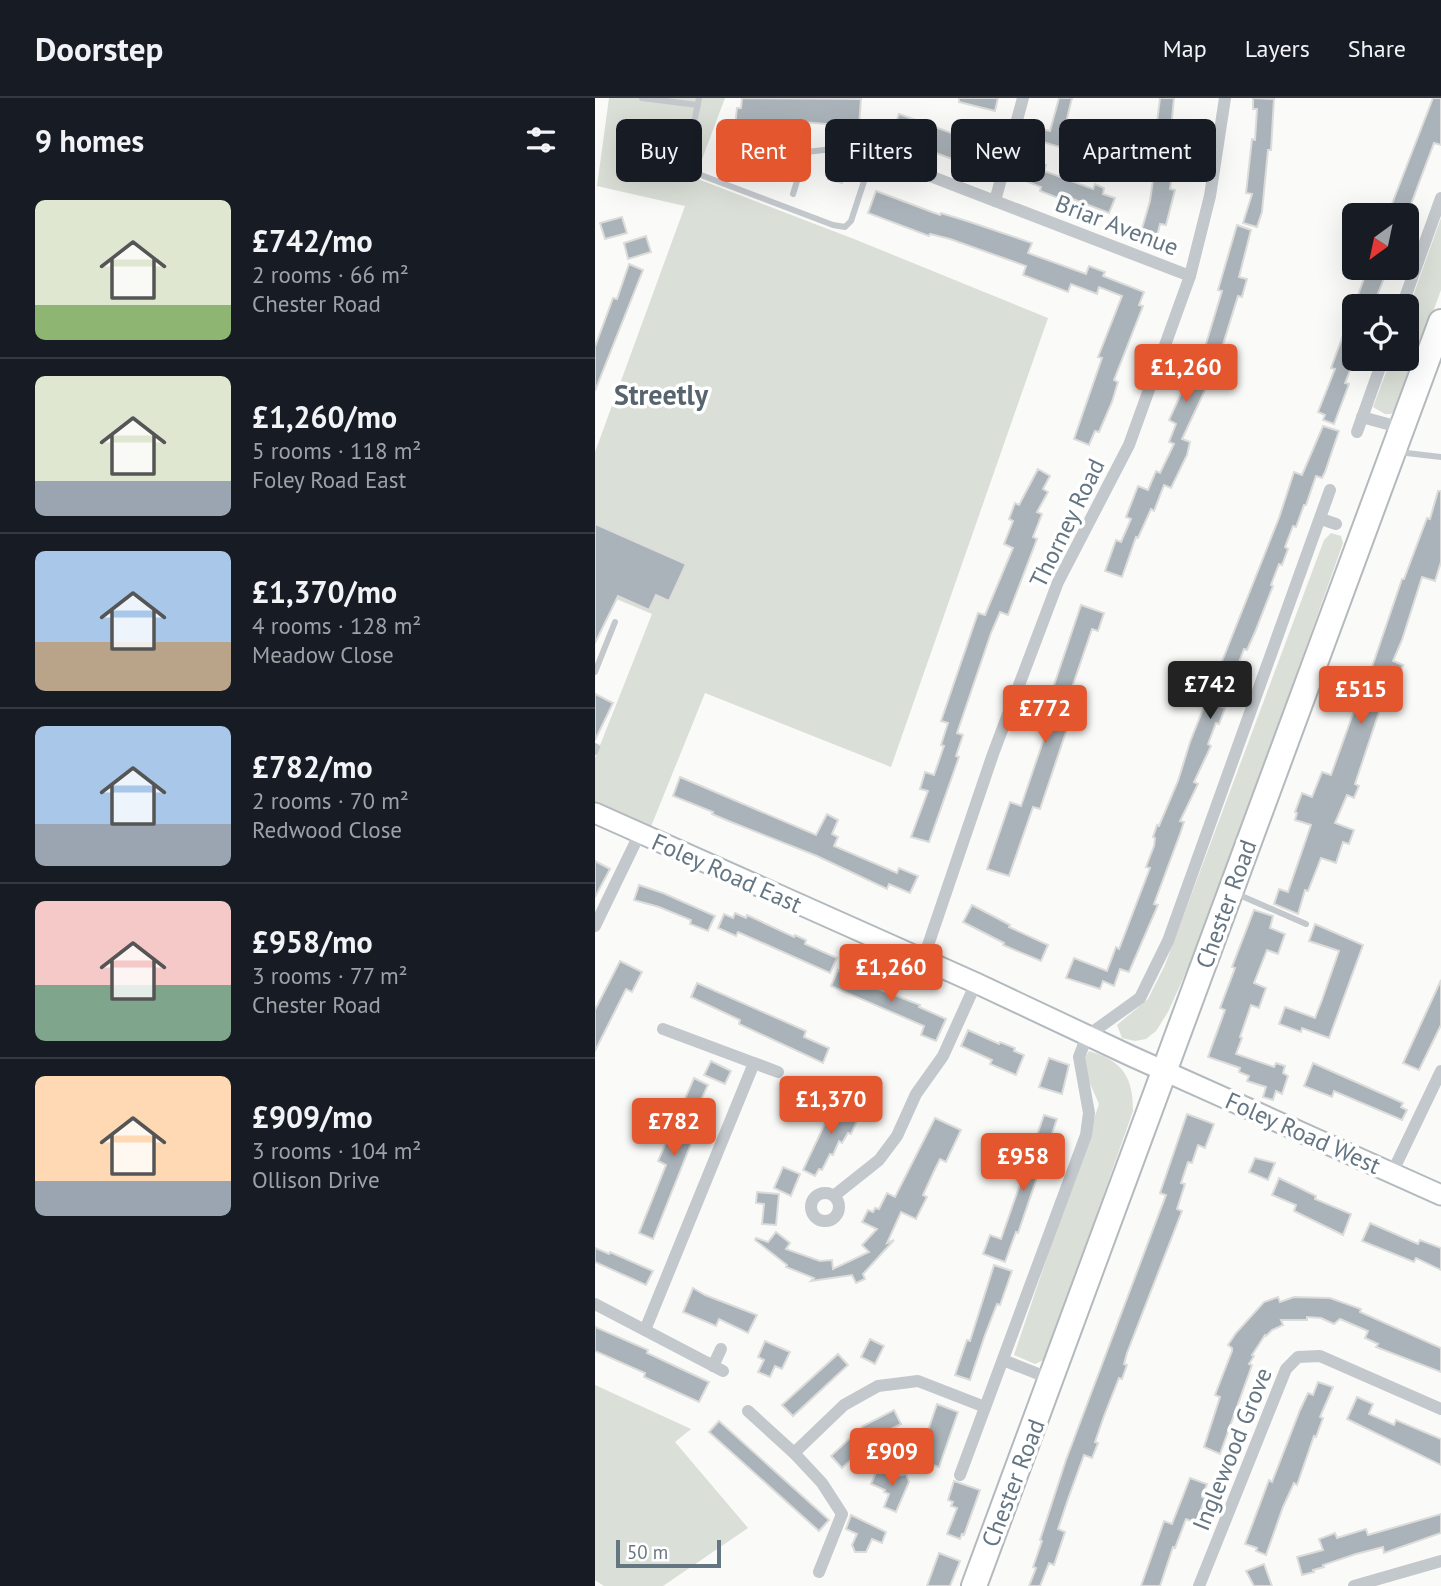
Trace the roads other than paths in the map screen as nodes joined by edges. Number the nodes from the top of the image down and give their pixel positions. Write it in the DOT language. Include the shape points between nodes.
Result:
graph roads {
  1 [pos="642,98"];
  2 [pos="1023,98"];
  3 [pos="1225,98"];
  4 [pos="699,102"];
  5 [pos="937,179"];
  6 [pos="797,182"];
  7 [pos="864,182"];
  8 [pos="793,194"];
  9 [pos="1441,198"];
  10 [pos="995,201"];
  11 [pos="1190,276"];
  12 [pos="1406,294"];
  13 [pos="1441,322"];
  14 [pos="1379,371"];
  15 [pos="1362,416"];
  16 [pos="1402,428"];
  17 [pos="1357,432"];
  18 [pos="1394,452"];
  19 [pos="1441,457"];
  20 [pos="1330,490"];
  21 [pos="1321,519"];
  22 [pos="1336,524"];
  23 [pos="615,622"];
  24 [pos="595,672"];
  25 [pos="595,747"];
  26 [pos="595,752"];
  27 [pos="595,813"];
  28 [pos="640,833"];
  29 [pos="1230,892"];
  30 [pos="1306,924"];
  31 [pos="595,926"];
  32 [pos="923,960"];
  33 [pos="976,983"];
  34 [pos="663,1029"];
  35 [pos="679,1035"];
  36 [pos="1087,1036"];
  37 [pos="673,1049"];
  38 [pos="754,1063"];
  39 [pos="1166,1071"];
  40 [pos="1441,1071"];
  41 [pos="778,1072"];
  42 [pos="1392,1173"];
  43 [pos="835,1195"];
  44 [pos="1441,1195"];
  45 [pos="595,1304"];
  46 [pos="645,1330"];
  47 [pos="721,1349"];
  48 [pos="1003,1360"];
  49 [pos="1051,1379"];
  50 [pos="985,1407"];
  51 [pos="1441,1409"];
  52 [pos="748,1411"];
  53 [pos="795,1453"];
  54 [pos="960,1475"];
  55 [pos="1441,1561"];
  56 [pos="818,1572"];
  57 [pos="974,1586"];
  58 [pos="1199,1586"];
  59 [pos="1354,1586"];
  1 -- 4 [label="lane"];
  2 -- 10 [label="street"];
  3 -- 11 [label="street, Thorney Road" via="1210,196"];
  4 -- 7 [label="lane" via="685,169 845,227"];
  5 -- 10 [label="street, Briar Avenue"];
  6 -- 8 [label="lane"];
  9 -- 12 [label="street"];
  10 -- 11 [label="street, Briar Avenue"];
  11 -- 32 [label="street, Thorney Road" via="1129,445 1058,582"];
  13 -- 16 [label="highway, Chester Road"];
  14 -- 15 [label="street"];
  15 -- 16 [label="street"];
  15 -- 17 [label="street"];
  16 -- 18 [label="highway, Chester Road"];
  18 -- 19 [label="lane"];
  18 -- 29 [label="highway, Chester Road"];
  20 -- 21 [label="street, Chester Road"];
  21 -- 22 [label="street"];
  21 -- 36 [label="street, Chester Road" via="1168,941 1140,998"];
  23 -- 24 [label="lane"];
  25 -- 26 [label="lane"];
  27 -- 28 [label="main road, Foley Road East"];
  28 -- 31 [label="street"];
  28 -- 32 [label="main road, Foley Road East"];
  29 -- 30 [label="lane"];
  29 -- 39 [label="highway, Chester Road"];
  32 -- 33 [label="main road, Foley Road East"];
  33 -- 36 [label="main road, Foley Road East"];
  33 -- 43 [label="street" via="943,1056 916,1094 897,1136 879,1160"];
  34 -- 35 [label="street"];
  35 -- 37 [label="street"];
  35 -- 38 [label="street"];
  36 -- 39 [label="main road, Foley Road East"];
  36 -- 48 [label="street" via="1079,1056 1089,1113 1086,1135"];
  38 -- 41 [label="street"];
  38 -- 46 [label="street"];
  39 -- 42 [label="main road, Foley Road West"];
  39 -- 49 [label="highway, Chester Road"];
  40 -- 42 [label="street"];
  42 -- 44 [label="main road, Foley Road West"];
  45 -- 46 [label="street"];
  46 -- 47 [label="street" via="718,1368"];
  48 -- 49 [label="street"];
  48 -- 50 [label="street"];
  49 -- 57 [label="highway, Chester Road"];
  50 -- 53 [label="street" via="918,1381 878,1386 843,1405"];
  50 -- 54 [label="street"];
  51 -- 58 [label="street, Inglewood Grove" via="1319,1356 1298,1357 1286,1369"];
  52 -- 53 [label="street"];
  53 -- 56 [label="street" via="823,1483 842,1514"];
  55 -- 59 [label="street"];
}
